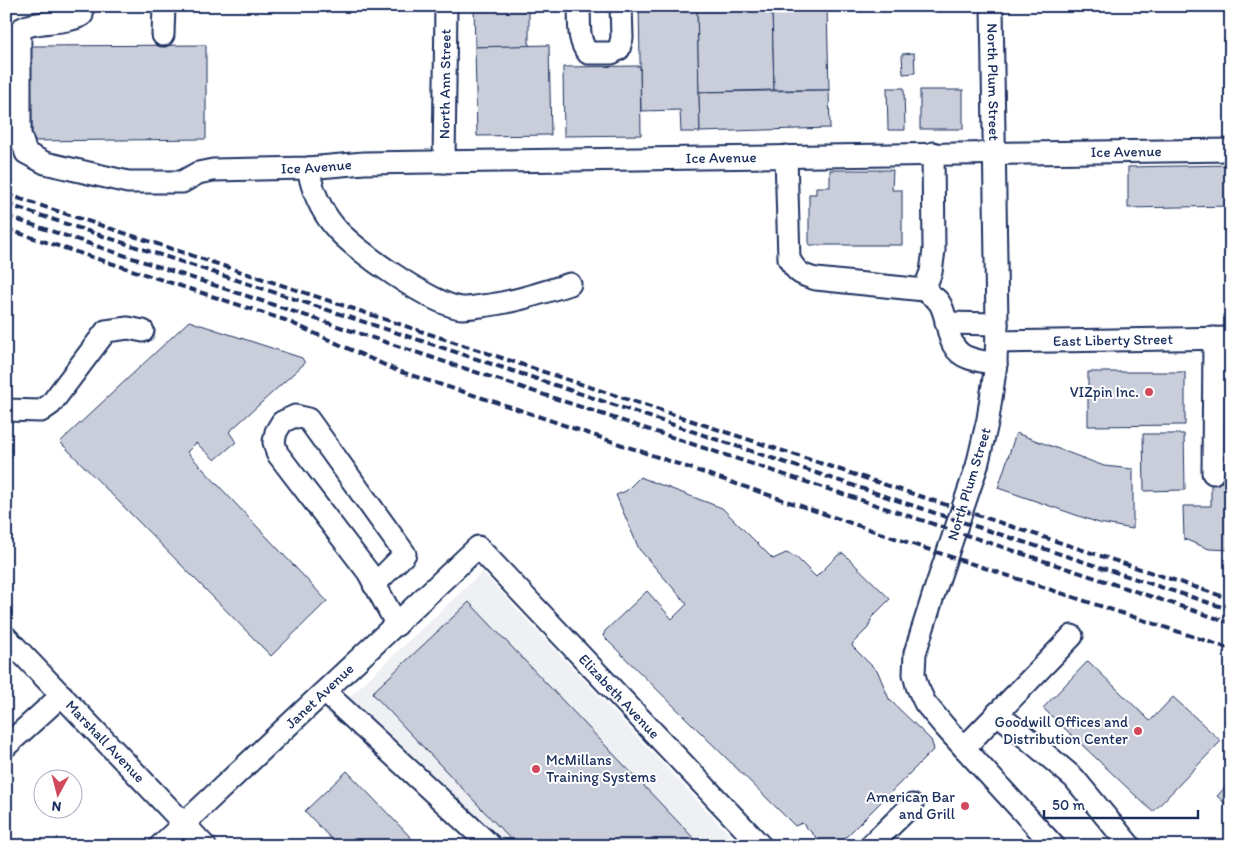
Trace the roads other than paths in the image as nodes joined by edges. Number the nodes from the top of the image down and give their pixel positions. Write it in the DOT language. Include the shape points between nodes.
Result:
graph roads {
  1 [pos="82,6"];
  2 [pos="164,6"];
  3 [pos="446,6"];
  4 [pos="579,6"];
  5 [pos="622,6"];
  6 [pos="992,6"];
  7 [pos="163,35"];
  8 [pos="1231,150"];
  9 [pos="933,153"];
  10 [pos="994,153"];
  11 [pos="786,156"];
  12 [pos="444,162"];
  13 [pos="308,168"];
  14 [pos="570,284"];
  15 [pos="924,290"];
  16 [pos="946,323"];
  17 [pos="142,331"];
  18 [pos="997,333"];
  19 [pos="1222,338"];
  20 [pos="996,364"];
  21 [pos="6,410"];
  22 [pos="1213,473"];
  23 [pos="478,548"];
  24 [pos="374,585"];
  25 [pos="396,625"];
  26 [pos="1072,636"];
  27 [pos="10,647"];
  28 [pos="325,692"];
  29 [pos="62,695"];
  30 [pos="997,713"];
  31 [pos="6,746"];
  32 [pos="964,748"];
  33 [pos="912,805"];
  34 [pos="184,823"];
  35 [pos="160,846"];
  36 [pos="205,846"];
  37 [pos="491,846"];
  38 [pos="761,846"];
  39 [pos="870,846"];
  40 [pos="1054,846"];
  41 [pos="1130,846"];
  1 -- 13 [label="street, Ice Avenue" via="82,15 75,19 25,25 20,30 20,134 26,153 45,163 128,182 182,182 198,173 213,170"];
  2 -- 7 [label="street"];
  3 -- 12 [label="street, North Ann Street"];
  4 -- 5 [label="street" via="582,46 588,53 612,53 618,49 622,38"];
  6 -- 10 [label="street, North Plum Street"];
  8 -- 10 [label="street, Ice Avenue"];
  9 -- 10 [label="street, Ice Avenue"];
  9 -- 11 [label="street, Ice Avenue"];
  9 -- 15 [label="street" via="934,250"];
  10 -- 18 [label="street, North Plum Street"];
  11 -- 12 [label="street, Ice Avenue"];
  11 -- 15 [label="street" via="789,259 796,271 816,279"];
  12 -- 13 [label="street, Ice Avenue"];
  13 -- 14 [label="street" via="322,210 335,228 357,249 445,304 462,308 500,304"];
  15 -- 16 [label="street" via="938,300"];
  16 -- 18 [label="street, East Liberty Street"];
  16 -- 20 [label="street" via="950,341 960,354"];
  17 -- 21 [label="street" via="128,328 106,331 51,404 41,411"];
  18 -- 19 [label="street, East Liberty Street"];
  18 -- 20 [label="street, North Plum Street"];
  19 -- 22 [label="street"];
  20 -- 32 [label="street, North Plum Street" via="977,466 914,664 925,703"];
  23 -- 25 [label="street, Janet Avenue"];
  23 -- 38 [label="street, Elizabeth Avenue"];
  24 -- 24 [label="street" via="368,572 278,453 274,442 282,422 295,416 308,419 405,554"];
  24 -- 25 [label="street"];
  25 -- 28 [label="street, Janet Avenue"];
  26 -- 30 [label="street"];
  27 -- 29 [label="street, Marshall Avenue"];
  28 -- 34 [label="street, Janet Avenue"];
  28 -- 37 [label="street"];
  29 -- 31 [label="street"];
  29 -- 34 [label="street, Marshall Avenue"];
  30 -- 32 [label="street"];
  30 -- 41 [label="street" via="1074,778"];
  32 -- 40 [label="street, North Plum Street"];
  33 -- 39 [label="street"];
  34 -- 35 [label="street, Janet Avenue"];
  34 -- 36 [label="street, Marshall Avenue"];
}
